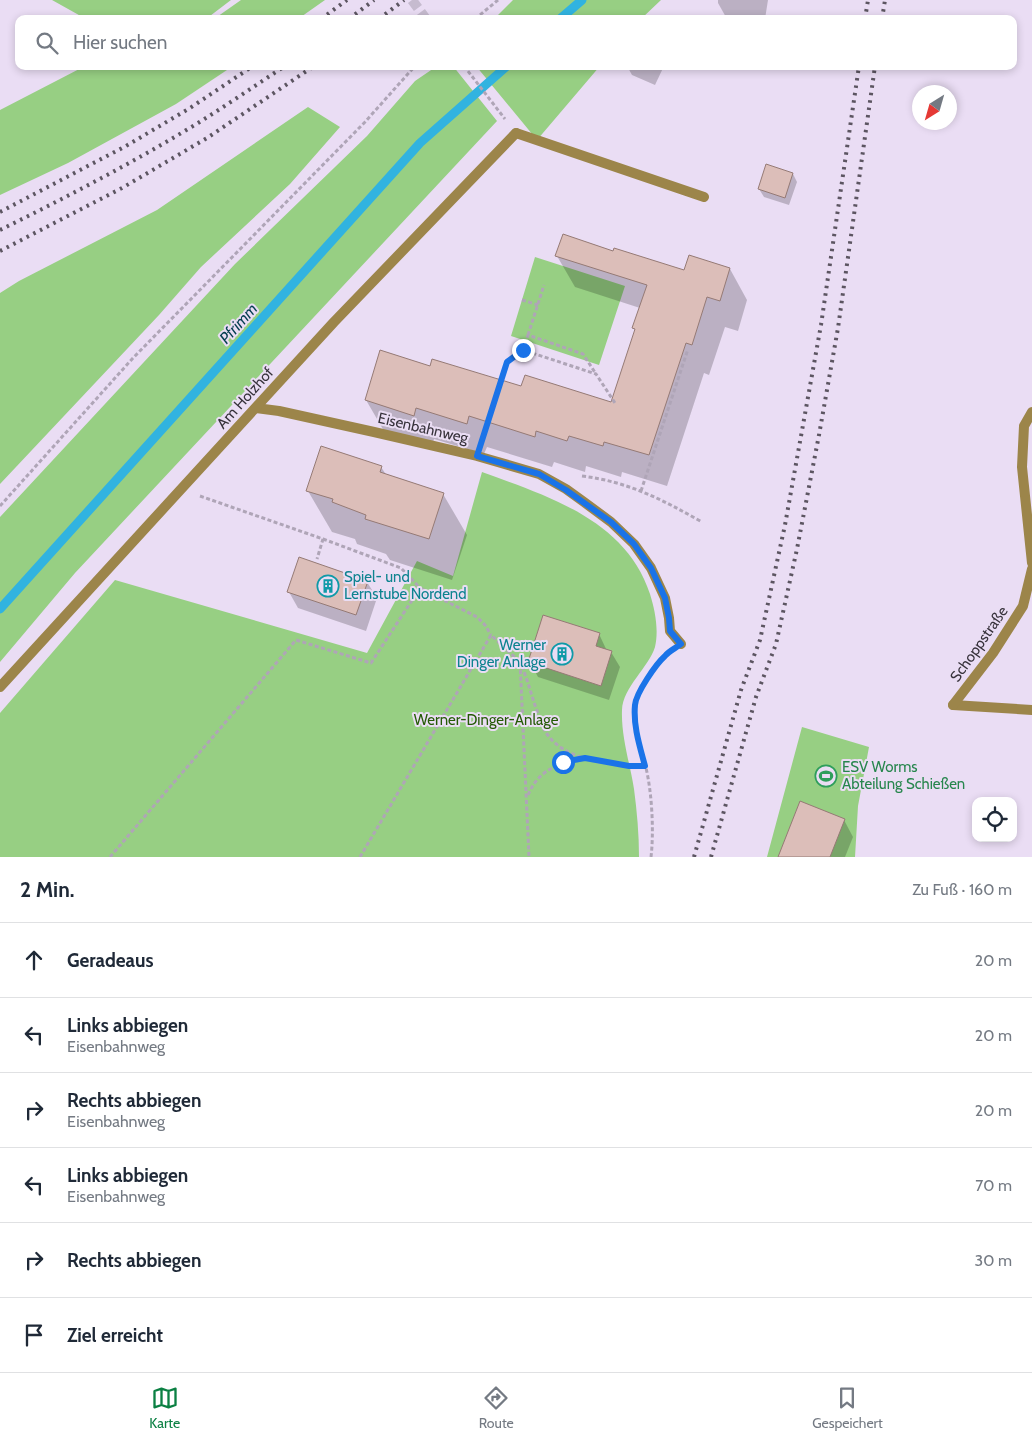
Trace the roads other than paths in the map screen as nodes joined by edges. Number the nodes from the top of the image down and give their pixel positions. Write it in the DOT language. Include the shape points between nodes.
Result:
graph roads {
  1 [pos="704,197"];
  2 [pos="256,408"];
  3 [pos="1032,412"];
  4 [pos="1032,563"];
  5 [pos="1032,568"];
  6 [pos="681,644"];
  7 [pos="0,687"];
  8 [pos="1032,710"];
  1 -- 2 [label="street, Am Holzhof" via="516,133"];
  2 -- 6 [label="street, Eisenbahnweg" via="477,456 539,474 566,490 634,544 651,568 665,598 670,631"];
  2 -- 7 [label="street, Am Holzhof"];
  3 -- 4 [label="street" via="1024,426 1022,467"];
  5 -- 8 [label="street, Schoppstraße" via="1023,606 993,653 953,705"];
}
